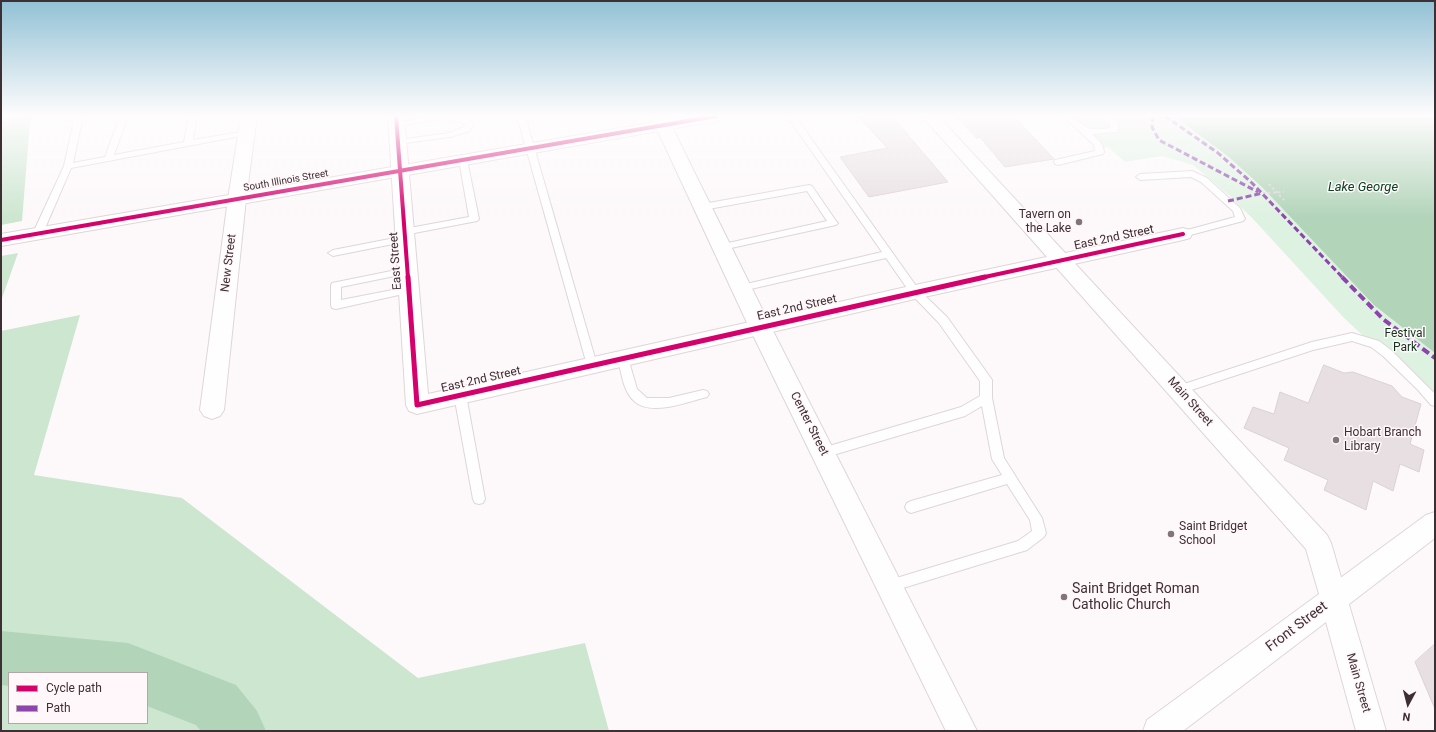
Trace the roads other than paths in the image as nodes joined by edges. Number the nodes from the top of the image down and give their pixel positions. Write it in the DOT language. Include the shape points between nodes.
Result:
graph roads {
  1 [pos="71,150"];
  2 [pos="112,150"];
  3 [pos="153,150"];
  4 [pos="244,150"];
  5 [pos="399,150"];
  6 [pos="518,150"];
  7 [pos="531,150"];
  8 [pos="676,150"];
  9 [pos="815,150"];
  10 [pos="961,150"];
  11 [pos="1100,150"];
  12 [pos="109,158"];
  13 [pos="463,160"];
  14 [pos="1058,162"];
  15 [pos="68,166"];
  16 [pos="400,171"];
  17 [pos="1140,177"];
  18 [pos="237,199"];
  19 [pos="703,207"];
  20 [pos="38,233"];
  21 [pos="1183,234"];
  22 [pos="404,235"];
  23 [pos="1,240"];
  24 [pos="722,247"];
  25 [pos="333,253"];
  26 [pos="889,254"];
  27 [pos="1060,260"];
  28 [pos="406,271"];
  29 [pos="742,288"];
  30 [pos="408,290"];
  31 [pos="915,292"];
  32 [pos="760,327"];
  33 [pos="623,358"];
  34 [pos="592,365"];
  35 [pos="1179,390"];
  36 [pos="703,394"];
  37 [pos="460,395"];
  38 [pos="986,398"];
  39 [pos="1435,402"];
  40 [pos="416,405"];
  41 [pos="212,410"];
  42 [pos="823,453"];
  43 [pos="1010,478"];
  44 [pos="479,499"];
  45 [pos="911,507"];
  46 [pos="1435,523"];
  47 [pos="890,586"];
  48 [pos="1334,599"];
  49 [pos="962,731"];
  50 [pos="1158,731"];
  51 [pos="1371,731"];
  1 -- 15 [label="lane"];
  2 -- 12 [label="lane"];
  3 -- 12 [label="lane"];
  4 -- 18 [label="street, New Street"];
  5 -- 16 [label="street, East Street"];
  6 -- 13 [label="street, South Illinois Street"];
  7 -- 34 [label="lane"];
  8 -- 19 [label="street, Center Street"];
  9 -- 26 [label="lane"];
  10 -- 27 [label="street, Main Street"];
  11 -- 14 [label="lane"];
  12 -- 15 [label="lane"];
  13 -- 16 [label="street, South Illinois Street"];
  13 -- 22 [label="lane" via="474,218"];
  15 -- 20 [label="lane"];
  16 -- 18 [label="street, South Illinois Street"];
  16 -- 22 [label="street, East Street"];
  17 -- 21 [label="lane" via="1192,174 1204,180 1237,210 1240,219"];
  18 -- 20 [label="street, South Illinois Street"];
  18 -- 41 [label="street, New Street"];
  19 -- 24 [label="street, Center Street"];
  19 -- 24 [label="lane" via="809,188 833,223"];
  20 -- 23 [label="street, South Illinois Street"];
  21 -- 27 [label="street, East 2nd Street"];
  22 -- 25 [label="lane"];
  22 -- 28 [label="street, East Street"];
  24 -- 29 [label="street, Center Street"];
  26 -- 29 [label="lane"];
  26 -- 31 [label="lane"];
  27 -- 31 [label="street, East 2nd Street"];
  27 -- 35 [label="street, Main Street"];
  28 -- 30 [label="street, East Street"];
  28 -- 30 [label="lane" via="336,285 336,305"];
  29 -- 32 [label="street, Center Street"];
  30 -- 40 [label="street, East Street"];
  31 -- 32 [label="street, East 2nd Street"];
  31 -- 38 [label="lane" via="943,320 986,380"];
  32 -- 33 [label="street, East 2nd Street"];
  32 -- 42 [label="street, Center Street"];
  33 -- 34 [label="street, East 2nd Street"];
  33 -- 36 [label="lane" via="635,394 645,403 662,403"];
  34 -- 37 [label="street, East 2nd Street"];
  35 -- 39 [label="lane" via="1312,346 1352,337 1375,344"];
  35 -- 48 [label="street, Main Street" via="1318,542"];
  37 -- 40 [label="street, East 2nd Street"];
  37 -- 44 [label="lane"];
  38 -- 42 [label="lane" via="965,411"];
  38 -- 43 [label="lane" via="998,459"];
  42 -- 47 [label="street, Center Street"];
  43 -- 45 [label="lane"];
  43 -- 47 [label="lane" via="1036,518 1039,533 1022,546"];
  46 -- 48 [label="street, Front Street"];
  47 -- 49 [label="street, Center Street"];
  48 -- 50 [label="street, Front Street"];
  48 -- 51 [label="street, Main Street"];
}
